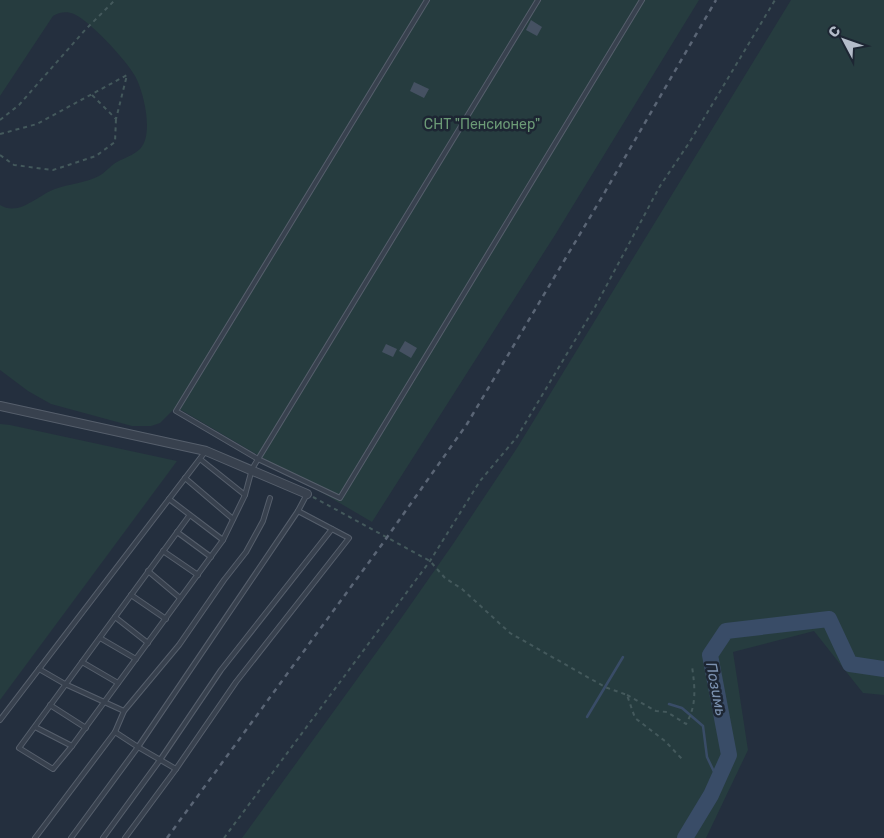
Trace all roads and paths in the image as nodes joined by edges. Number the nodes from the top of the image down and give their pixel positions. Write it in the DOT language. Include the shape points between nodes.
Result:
graph roads {
  1 [pos="114,0"];
  2 [pos="427,0"];
  3 [pos="538,0"];
  4 [pos="642,0"];
  5 [pos="775,0"];
  6 [pos="92,95"];
  7 [pos="116,119"];
  8 [pos="0,120"];
  9 [pos="0,134"];
  10 [pos="0,155"];
  11 [pos="0,406"];
  12 [pos="206,450"];
  13 [pos="200,459"];
  14 [pos="258,459"];
  15 [pos="252,469"];
  16 [pos="185,478"];
  17 [pos="306,494"];
  18 [pos="245,495"];
  19 [pos="270,498"];
  20 [pos="169,500"];
  21 [pos="298,511"];
  22 [pos="189,516"];
  23 [pos="233,519"];
  24 [pos="332,529"];
  25 [pos="177,532"];
  26 [pos="223,540"];
  27 [pos="163,551"];
  28 [pos="211,557"];
  29 [pos="430,561"];
  30 [pos="148,571"];
  31 [pos="198,575"];
  32 [pos="131,595"];
  33 [pos="180,598"];
  34 [pos="115,617"];
  35 [pos="166,619"];
  36 [pos="100,638"];
  37 [pos="148,643"];
  38 [pos="136,660"];
  39 [pos="82,662"];
  40 [pos="692,666"];
  41 [pos="39,669"];
  42 [pos="65,684"];
  43 [pos="118,684"];
  44 [pos="627,695"];
  45 [pos="104,703"];
  46 [pos="50,705"];
  47 [pos="124,710"];
  48 [pos="0,720"];
  49 [pos="35,727"];
  50 [pos="86,728"];
  51 [pos="115,732"];
  52 [pos="72,746"];
  53 [pos="138,748"];
  54 [pos="682,758"];
  55 [pos="160,760"];
  56 [pos="176,769"];
  57 [pos="35,838"];
  58 [pos="71,838"];
  59 [pos="103,838"];
  60 [pos="125,838"];
  61 [pos="224,838"];
  1 -- 8 [label="path" via="19,105"];
  2 -- 14 [label="lane" via="176,411"];
  3 -- 14 [label="lane"];
  4 -- 14 [label="lane" via="340,498"];
  5 -- 29 [label="path" via="660,186 595,307 517,436 480,480"];
  6 -- 7 [label="path"];
  6 -- 7 [label="path" via="127,75"];
  6 -- 9 [label="path" via="36,124"];
  7 -- 10 [label="path" via="115,142 96,156 53,170 14,165"];
  11 -- 12 [label="street"];
  12 -- 13 [label="lane"];
  12 -- 15 [label="street"];
  13 -- 16 [label="lane"];
  13 -- 18 [label="lane"];
  14 -- 15 [label="lane"];
  15 -- 17 [label="street"];
  15 -- 18 [label="lane"];
  16 -- 20 [label="lane"];
  16 -- 23 [label="lane"];
  17 -- 21 [label="lane"];
  17 -- 29 [label="path"];
  18 -- 23 [label="lane"];
  19 -- 47 [label="lane" via="264,521 246,552 179,645"];
  20 -- 22 [label="lane"];
  20 -- 41 [label="lane"];
  21 -- 24 [label="lane"];
  21 -- 53 [label="lane"];
  22 -- 25 [label="lane"];
  22 -- 26 [label="lane"];
  23 -- 26 [label="lane"];
  24 -- 55 [label="lane" via="221,670"];
  24 -- 56 [label="lane" via="348,538 236,682"];
  25 -- 27 [label="lane"];
  25 -- 28 [label="lane"];
  26 -- 28 [label="lane"];
  27 -- 30 [label="lane"];
  27 -- 31 [label="lane"];
  28 -- 31 [label="lane"];
  29 -- 44 [label="path" via="445,578 462,589 510,633 605,687"];
  29 -- 61 [label="path"];
  30 -- 32 [label="lane"];
  30 -- 33 [label="lane"];
  31 -- 33 [label="lane"];
  32 -- 34 [label="lane"];
  32 -- 35 [label="lane"];
  33 -- 35 [label="lane"];
  34 -- 36 [label="lane"];
  34 -- 37 [label="lane"];
  35 -- 37 [label="lane"];
  36 -- 38 [label="lane"];
  36 -- 39 [label="lane"];
  37 -- 38 [label="lane"];
  38 -- 43 [label="lane"];
  39 -- 42 [label="lane"];
  39 -- 43 [label="lane"];
  40 -- 44 [label="path" via="695,700 686,724"];
  41 -- 42 [label="lane"];
  41 -- 48 [label="lane"];
  42 -- 45 [label="lane"];
  42 -- 46 [label="lane"];
  43 -- 45 [label="lane"];
  44 -- 54 [label="path" via="635,718 666,741"];
  45 -- 47 [label="lane"];
  45 -- 50 [label="lane"];
  46 -- 49 [label="lane"];
  46 -- 50 [label="lane"];
  47 -- 51 [label="lane"];
  49 -- 52 [label="lane"];
  49 -- 52 [label="lane" via="20,748 53,769"];
  50 -- 52 [label="lane"];
  51 -- 53 [label="lane"];
  51 -- 57 [label="lane"];
  53 -- 55 [label="lane"];
  53 -- 58 [label="lane"];
  55 -- 56 [label="lane"];
  55 -- 59 [label="lane"];
  56 -- 60 [label="lane"];
}
